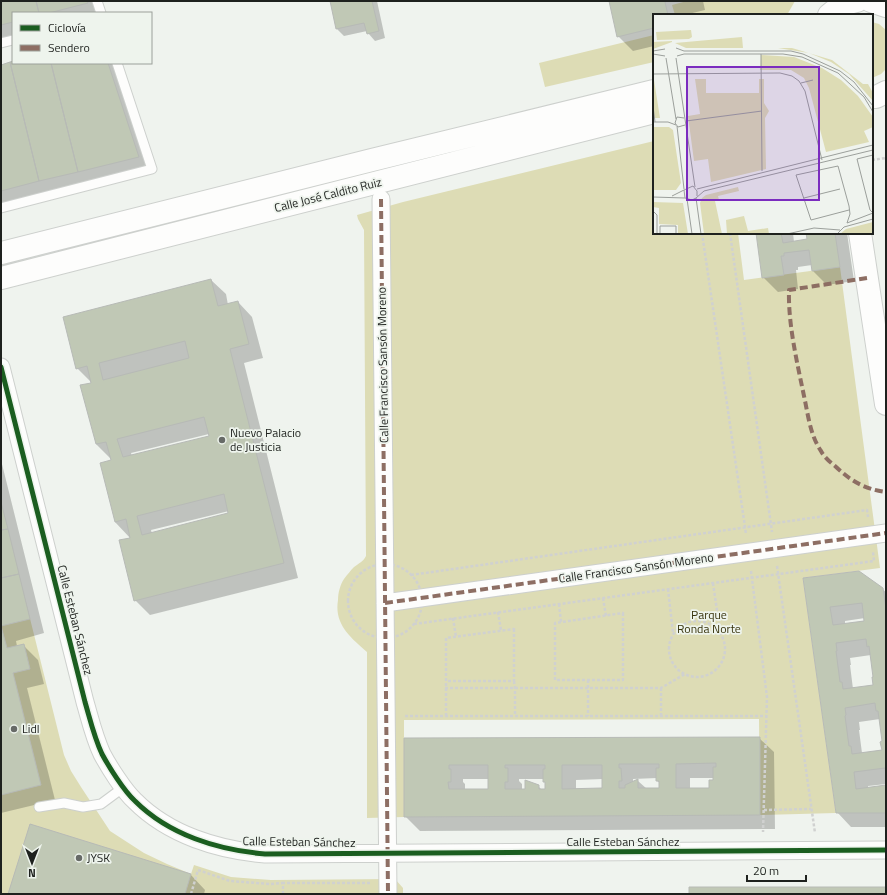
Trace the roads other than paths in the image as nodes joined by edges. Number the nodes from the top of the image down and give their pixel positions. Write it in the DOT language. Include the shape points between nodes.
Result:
graph roads {
  1 [pos="97,1"];
  2 [pos="857,1"];
  3 [pos="871,1"];
  4 [pos="886,6"];
  5 [pos="829,10"];
  6 [pos="100,12"];
  7 [pos="12,40"];
  8 [pos="1,43"];
  9 [pos="117,64"];
  10 [pos="653,91"];
  11 [pos="886,92"];
  12 [pos="873,97"];
  13 [pos="653,112"];
  14 [pos="381,199"];
  15 [pos="1,208"];
  16 [pos="860,234"];
  17 [pos="1,253"];
  18 [pos="1,278"];
  19 [pos="1,367"];
  20 [pos="886,404"];
  21 [pos="886,533"];
  22 [pos="385,603"];
  23 [pos="124,787"];
  24 [pos="39,807"];
  25 [pos="886,850"];
  26 [pos="388,853"];
  27 [pos="382,889"];
  1 -- 6 [label="lane"];
  2 -- 5 [label="main road"];
  3 -- 4 [label="main road"];
  7 -- 8 [label="lane"];
  9 -- 15 [label="lane" via="152,169"];
  10 -- 17 [label="main road, Calle José Caldito Ruiz"];
  11 -- 12 [label="main road"];
  13 -- 18 [label="main road, Calle José Caldito Ruiz"];
  14 -- 22 [label="street, Calle Francisco Sansón Moreno"];
  16 -- 20 [label="main road"];
  19 -- 23 [label="street, Calle Esteban Sánchez" via="91,723 103,754"];
  21 -- 22 [label="street, Calle Francisco Sansón Moreno"];
  22 -- 26 [label="street, Calle Francisco Sansón Moreno"];
  23 -- 24 [label="lane" via="101,804 83,807 64,803"];
  23 -- 26 [label="street, Calle Esteban Sánchez" via="143,809 168,826 182,834 231,850 265,854"];
  25 -- 26 [label="street, Calle Esteban Sánchez"];
  26 -- 27 [label="street, Calle Francisco Sansón Moreno"];
}
